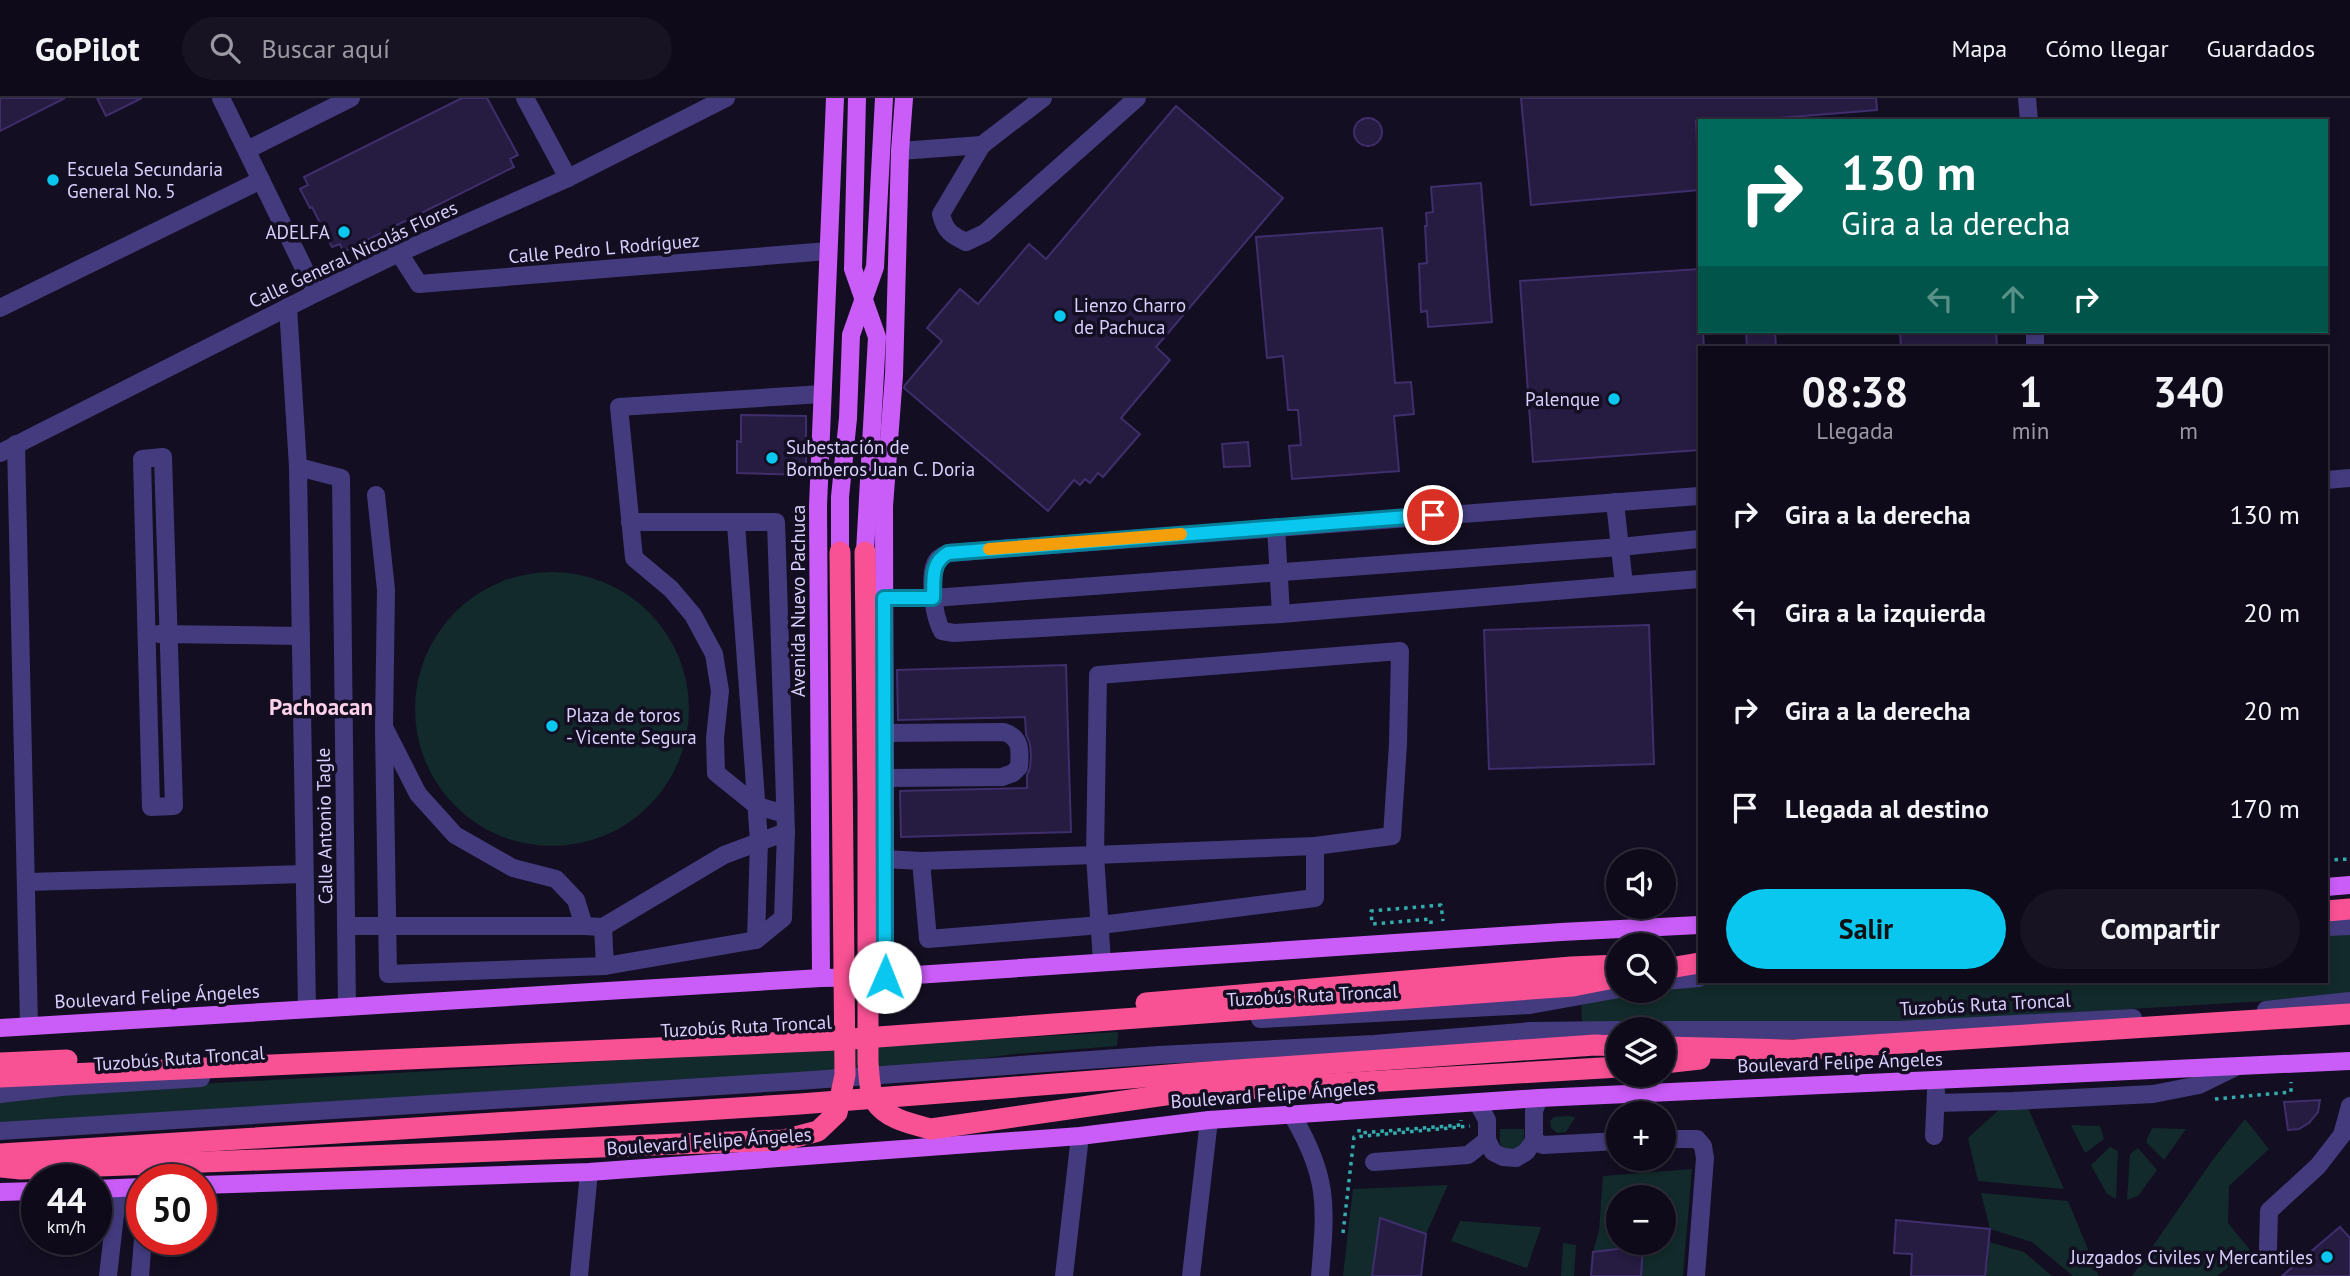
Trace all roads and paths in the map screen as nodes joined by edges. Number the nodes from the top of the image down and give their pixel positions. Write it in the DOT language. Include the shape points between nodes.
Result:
graph roads {
  1 [pos="221,98"];
  2 [pos="351,98"];
  3 [pos="526,98"];
  4 [pos="726,98"];
  5 [pos="835,98"];
  6 [pos="857,98"];
  7 [pos="884,98"];
  8 [pos="904,98"];
  9 [pos="1042,98"];
  10 [pos="1137,98"];
  11 [pos="2027,98"];
  12 [pos="2028,119"];
  13 [pos="982,145"];
  14 [pos="247,150"];
  15 [pos="900,151"];
  16 [pos="568,178"];
  17 [pos="261,180"];
  18 [pos="828,251"];
  19 [pos="399,253"];
  20 [pos="316,293"];
  21 [pos="864,300"];
  22 [pos="288,307"];
  23 [pos="0,308"];
  24 [pos="822,394"];
  25 [pos="8,449"];
  26 [pos="298,467"];
  27 [pos="2350,478"];
  28 [pos="2328,480"];
  29 [pos="376,495"];
  30 [pos="1698,496"];
  31 [pos="1615,502"];
  32 [pos="630,522"];
  33 [pos="736,524"];
  34 [pos="1276,527"];
  35 [pos="1698,539"];
  36 [pos="1620,547"];
  37 [pos="840,552"];
  38 [pos="865,552"];
  39 [pos="1279,573"];
  40 [pos="1698,579"];
  41 [pos="1624,585"];
  42 [pos="884,598"];
  43 [pos="933,598"];
  44 [pos="1280,614"];
  45 [pos="147,634"];
  46 [pos="168,634"];
  47 [pos="301,636"];
  48 [pos="384,727"];
  49 [pos="885,733"];
  50 [pos="172,747"];
  51 [pos="150,748"];
  52 [pos="885,778"];
  53 [pos="757,806"];
  54 [pos="785,823"];
  55 [pos="759,841"];
  56 [pos="1315,846"];
  57 [pos="1095,855"];
  58 [pos="885,859"];
  59 [pos="2350,859"];
  60 [pos="2328,860"];
  61 [pos="920,861"];
  62 [pos="304,874"];
  63 [pos="26,882"];
  64 [pos="2350,885"];
  65 [pos="2328,887"];
  66 [pos="1441,905"];
  67 [pos="2350,909"];
  68 [pos="2328,911"];
  69 [pos="1101,925"];
  70 [pos="1698,925"];
  71 [pos="346,926"];
  72 [pos="387,926"];
  73 [pos="584,926"];
  74 [pos="603,926"];
  75 [pos="1432,926"];
  76 [pos="2328,928"];
  77 [pos="2350,928"];
  78 [pos="885,931"];
  79 [pos="821,933"];
  80 [pos="756,940"];
  81 [pos="1102,962"];
  82 [pos="1698,963"];
  83 [pos="605,966"];
  84 [pos="1606,966"];
  85 [pos="1676,967"];
  86 [pos="885,977"];
  87 [pos="821,978"];
  88 [pos="1698,978"];
  89 [pos="1606,980"];
  90 [pos="1676,980"];
  91 [pos="1606,991"];
  92 [pos="2350,1003"];
  93 [pos="346,1007"];
  94 [pos="307,1009"];
  95 [pos="2350,1014"];
  96 [pos="29,1026"];
  97 [pos="0,1028"];
  98 [pos="1606,1030"];
  99 [pos="1676,1030"];
  100 [pos="1606,1046"];
  101 [pos="1676,1047"];
  102 [pos="1794,1049"];
  103 [pos="868,1062"];
  104 [pos="1676,1062"];
  105 [pos="0,1063"];
  106 [pos="844,1065"];
  107 [pos="2349,1065"];
  108 [pos="2238,1066"];
  109 [pos="1606,1069"];
  110 [pos="0,1077"];
  111 [pos="1936,1081"];
  112 [pos="0,1087"];
  113 [pos="61,1087"];
  114 [pos="0,1094"];
  115 [pos="1539,1098"];
  116 [pos="1476,1102"];
  117 [pos="1936,1103"];
  118 [pos="2350,1106"];
  119 [pos="1292,1115"];
  120 [pos="1209,1120"];
  121 [pos="0,1130"];
  122 [pos="1080,1136"];
  123 [pos="1934,1136"];
  124 [pos="1676,1139"];
  125 [pos="1487,1140"];
  126 [pos="1534,1141"];
  127 [pos="1606,1142"];
  128 [pos="0,1154"];
  129 [pos="1374,1162"];
  130 [pos="10,1168"];
  131 [pos="589,1172"];
  132 [pos="217,1184"];
  133 [pos="126,1188"];
  134 [pos="112,1189"];
  135 [pos="118,1189"];
  136 [pos="21,1191"];
  137 [pos="0,1192"];
  138 [pos="2268,1248"];
  139 [pos="142,1255"];
  140 [pos="108,1276"];
  141 [pos="140,1276"];
  142 [pos="579,1276"];
  143 [pos="1063,1276"];
  144 [pos="1191,1276"];
  145 [pos="1320,1276"];
  146 [pos="1696,1276"];
  1 -- 14 [label="street"];
  2 -- 14 [label="street"];
  3 -- 16 [label="street"];
  4 -- 16 [label="street, Calle General Nicolás Flores"];
  5 -- 18 [label="main road, Avenida Nuevo Pachuca"];
  6 -- 21 [label="main road" via="853,269"];
  7 -- 21 [label="main road" via="876,267"];
  8 -- 15 [label="main road"];
  9 -- 13 [label="street"];
  10 -- 13 [label="street" via="985,233 966,242 945,229 941,214"];
  11 -- 12 [label="street"];
  13 -- 15 [label="street"];
  14 -- 17 [label="street"];
  15 -- 42 [label="main road"];
  16 -- 19 [label="street, Calle General Nicolás Flores"];
  17 -- 20 [label="street"];
  17 -- 23 [label="street"];
  18 -- 19 [label="street, Calle Pedro L Rodríguez" via="419,284"];
  18 -- 24 [label="main road, Avenida Nuevo Pachuca"];
  19 -- 20 [label="street, Calle General Nicolás Flores"];
  20 -- 22 [label="street, Calle General Nicolás Flores"];
  21 -- 37 [label="main road" via="851,335"];
  21 -- 38 [label="main road" via="877,337"];
  22 -- 25 [label="street, Calle General Nicolás Flores"];
  22 -- 26 [label="street, Calle Antonio Tagle"];
  24 -- 32 [label="street" via="619,407"];
  24 -- 79 [label="main road, Avenida Nuevo Pachuca" via="818,506"];
  25 -- 63 [label="street"];
  26 -- 47 [label="street, Calle Antonio Tagle"];
  26 -- 71 [label="street, Calle Antonio Tagle" via="341,478"];
  27 -- 28 [label="street"];
  29 -- 48 [label="street" via="386,590"];
  30 -- 31 [label="street"];
  31 -- 34 [label="street"];
  31 -- 36 [label="street"];
  32 -- 33 [label="street"];
  32 -- 53 [label="street" via="634,558 693,615 714,654 720,691 716,773"];
  33 -- 53 [label="street"];
  33 -- 54 [label="street" via="776,522"];
  34 -- 39 [label="street"];
  34 -- 43 [label="street" via="948,553 938,558 934,567"];
  35 -- 36 [label="street"];
  36 -- 39 [label="street"];
  36 -- 41 [label="street"];
  37 -- 106 [label="highway"];
  38 -- 103 [label="highway"];
  39 -- 43 [label="street"];
  39 -- 44 [label="street"];
  40 -- 41 [label="street"];
  41 -- 44 [label="street"];
  42 -- 43 [label="street"];
  42 -- 49 [label="main road"];
  43 -- 44 [label="street" via="942,631 954,633"];
  45 -- 46 [label="street"];
  45 -- 46 [label="street" via="142,459 163,457"];
  45 -- 51 [label="street"];
  46 -- 47 [label="street"];
  46 -- 50 [label="street"];
  47 -- 62 [label="street, Calle Antonio Tagle"];
  48 -- 72 [label="street"];
  48 -- 73 [label="street" via="418,794 454,835 513,868 556,879 576,900"];
  49 -- 52 [label="main road"];
  49 -- 52 [label="street" via="1004,732 1013,735 1020,746 1019,767 1002,777"];
  50 -- 51 [label="street"];
  50 -- 51 [label="street" via="174,806 152,807"];
  52 -- 58 [label="main road"];
  53 -- 54 [label="street"];
  53 -- 55 [label="street"];
  54 -- 55 [label="street"];
  54 -- 80 [label="street" via="783,918"];
  55 -- 74 [label="street" via="724,855"];
  55 -- 80 [label="street"];
  56 -- 57 [label="street"];
  56 -- 57 [label="street" via="1392,836 1400,651 1098,675"];
  56 -- 69 [label="street" via="1315,898"];
  57 -- 61 [label="street"];
  57 -- 69 [label="street"];
  58 -- 61 [label="street"];
  58 -- 78 [label="main road"];
  59 -- 60 [label="path"];
  61 -- 69 [label="street" via="928,939"];
  62 -- 63 [label="street"];
  62 -- 94 [label="street, Calle Antonio Tagle"];
  63 -- 96 [label="street"];
  64 -- 65 [label="main road"];
  66 -- 75 [label="path" via="1371,911 1372,924 1431,919"];
  67 -- 68 [label="highway"];
  69 -- 81 [label="street"];
  70 -- 81 [label="main road, Boulevard Felipe Ángeles"];
  71 -- 72 [label="street"];
  71 -- 93 [label="street, Calle Antonio Tagle"];
  72 -- 73 [label="street"];
  72 -- 83 [label="street" via="388,974"];
  73 -- 74 [label="street"];
  74 -- 83 [label="street"];
  76 -- 77 [label="street"];
  78 -- 79 [label="main road" via="853,942"];
  78 -- 86 [label="main road"];
  79 -- 87 [label="main road, Avenida Nuevo Pachuca"];
  80 -- 83 [label="street"];
  81 -- 86 [label="main road, Boulevard Felipe Ángeles"];
  82 -- 85 [label="highway"];
  84 -- 103 [label="highway" via="944,1020 907,1026"];
  86 -- 87 [label="main road, Boulevard Felipe Ángeles"];
  87 -- 93 [label="main road, Boulevard Felipe Ángeles"];
  88 -- 90 [label="street"];
  89 -- 110 [label="highway" via="836,1040"];
  91 -- 113 [label="street, Tuzobús Ruta Troncal" via="1530,1005"];
  92 -- 99 [label="street, Tuzobús Ruta Troncal" via="1899,1030"];
  93 -- 94 [label="main road, Boulevard Felipe Ángeles"];
  94 -- 96 [label="main road, Boulevard Felipe Ángeles"];
  95 -- 102 [label="highway, Boulevard Felipe Ángeles"];
  96 -- 97 [label="main road, Boulevard Felipe Ángeles"];
  98 -- 121 [label="street" via="1531,1031"];
  100 -- 128 [label="highway, Boulevard Felipe Ángeles" via="800,1104"];
  101 -- 102 [label="highway, Boulevard Felipe Ángeles"];
  102 -- 104 [label="highway"];
  103 -- 109 [label="highway" via="875,1101 896,1119 931,1129 1180,1093"];
  105 -- 106 [label="highway" via="770,1031 800,1032 816,1039"];
  106 -- 130 [label="highway" via="837,1113 818,1131 784,1140"];
  107 -- 108 [label="main road, Boulevard Felipe Ángeles"];
  108 -- 111 [label="main road, Boulevard Felipe Ángeles"];
  108 -- 117 [label="street" via="2199,1085 2153,1094"];
  111 -- 115 [label="main road, Boulevard Felipe Ángeles"];
  111 -- 117 [label="street"];
  112 -- 113 [label="street"];
  113 -- 114 [label="street, Tuzobús Ruta Troncal"];
  115 -- 116 [label="main road, Boulevard Felipe Ángeles"];
  115 -- 126 [label="street"];
  116 -- 119 [label="main road, Boulevard Felipe Ángeles"];
  116 -- 125 [label="street" via="1487,1121"];
  117 -- 123 [label="street"];
  118 -- 138 [label="street" via="2342,1135 2318,1166 2269,1211"];
  119 -- 120 [label="main road, Boulevard Felipe Ángeles"];
  119 -- 145 [label="street" via="1321,1175 1325,1214"];
  120 -- 122 [label="main road, Boulevard Felipe Ángeles"];
  120 -- 144 [label="street"];
  122 -- 131 [label="main road, Boulevard Felipe Ángeles"];
  122 -- 143 [label="street"];
  124 -- 146 [label="street" via="1697,1139 1705,1158"];
  125 -- 126 [label="street" via="1493,1152 1516,1158"];
  125 -- 129 [label="street" via="1468,1155"];
  126 -- 127 [label="street" via="1543,1145"];
  131 -- 132 [label="main road, Boulevard Felipe Ángeles"];
  131 -- 142 [label="street"];
  133 -- 135 [label="main road"];
  134 -- 135 [label="main road"];
  135 -- 140 [label="street"];
  136 -- 137 [label="main road"];
  139 -- 141 [label="street"];
}
